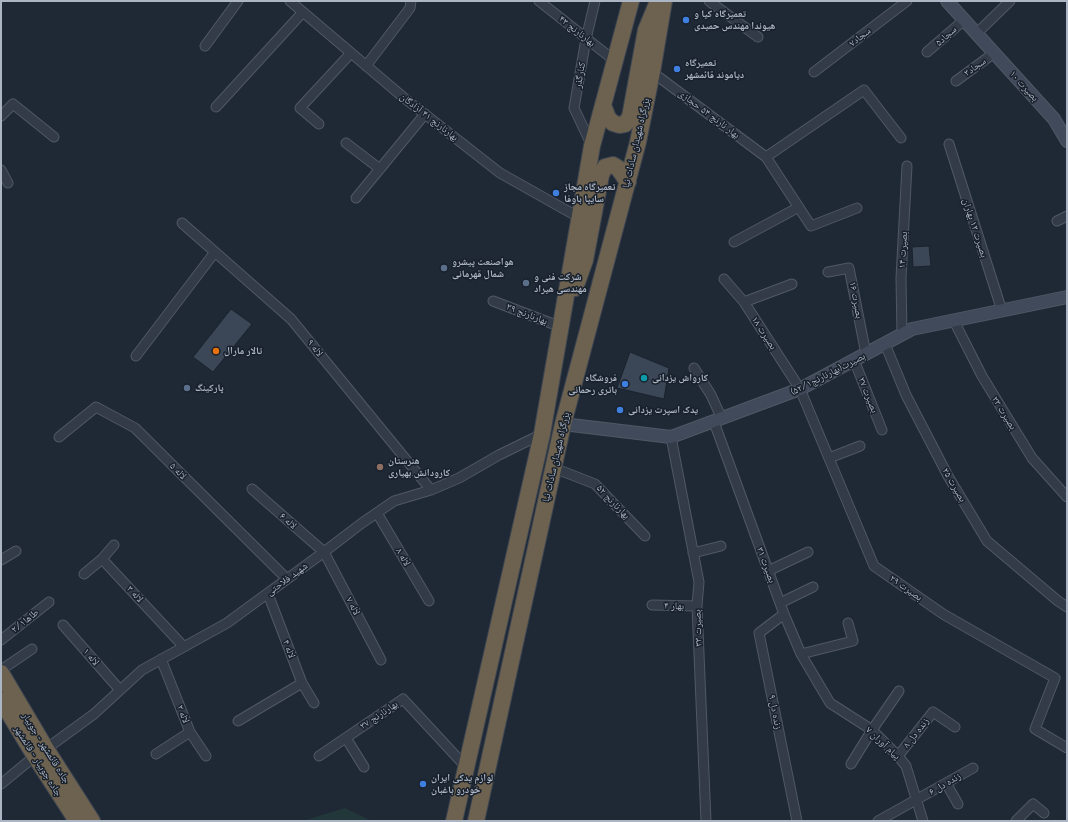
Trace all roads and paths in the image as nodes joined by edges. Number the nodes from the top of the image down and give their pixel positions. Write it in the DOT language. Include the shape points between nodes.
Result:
graph roads {
  1 [pos="238,1"];
  2 [pos="290,1"];
  3 [pos="411,1"];
  4 [pos="539,1"];
  5 [pos="595,1"];
  6 [pos="630,1"];
  7 [pos="658,1"];
  8 [pos="664,1"];
  9 [pos="708,1"];
  10 [pos="907,1"];
  11 [pos="947,1"];
  12 [pos="1010,1"];
  13 [pos="303,12"];
  14 [pos="964,20"];
  15 [pos="976,34"];
  16 [pos="758,37"];
  17 [pos="586,39"];
  18 [pos="205,46"];
  19 [pos="928,52"];
  20 [pos="351,53"];
  21 [pos="994,53"];
  22 [pos="615,61"];
  23 [pos="366,66"];
  24 [pos="652,72"];
  25 [pos="814,72"];
  26 [pos="956,81"];
  27 [pos="603,105"];
  28 [pos="216,107"];
  29 [pos="424,114"];
  30 [pos="1,116"];
  31 [pos="318,124"];
  32 [pos="54,137"];
  33 [pos="901,138"];
  34 [pos="1067,141"];
  35 [pos="346,143"];
  36 [pos="949,144"];
  37 [pos="592,146"];
  38 [pos="766,157"];
  39 [pos="906,166"];
  40 [pos="380,169"];
  41 [pos="1,170"];
  42 [pos="628,182"];
  43 [pos="8,183"];
  44 [pos="356,198"];
  45 [pos="799,207"];
  46 [pos="857,208"];
  47 [pos="1067,216"];
  48 [pos="580,218"];
  49 [pos="1057,221"];
  50 [pos="182,223"];
  51 [pos="734,242"];
  52 [pos="215,252"];
  53 [pos="828,272"];
  54 [pos="724,279"];
  55 [pos="792,284"];
  56 [pos="1067,297"];
  57 [pos="493,301"];
  58 [pos="744,302"];
  59 [pos="1002,311"];
  60 [pos="954,321"];
  61 [pos="561,327"];
  62 [pos="902,335"];
  63 [pos="885,344"];
  64 [pos="866,354"];
  65 [pos="136,356"];
  66 [pos="854,360"];
  67 [pos="694,368"];
  68 [pos="800,389"];
  69 [pos="718,420"];
  70 [pos="563,424"];
  71 [pos="882,430"];
  72 [pos="542,434"];
  73 [pos="59,437"];
  74 [pos="671,437"];
  75 [pos="860,446"];
  76 [pos="829,458"];
  77 [pos="554,468"];
  78 [pos="252,489"];
  79 [pos="431,490"];
  80 [pos="1067,497"];
  81 [pos="377,513"];
  82 [pos="644,536"];
  83 [pos="114,545"];
  84 [pos="721,546"];
  85 [pos="16,551"];
  86 [pos="324,552"];
  87 [pos="808,552"];
  88 [pos="693,553"];
  89 [pos="102,559"];
  90 [pos="1,560"];
  91 [pos="768,571"];
  92 [pos="84,574"];
  93 [pos="286,579"];
  94 [pos="813,587"];
  95 [pos="268,594"];
  96 [pos="430,601"];
  97 [pos="49,602"];
  98 [pos="780,603"];
  99 [pos="652,605"];
  100 [pos="697,606"];
  101 [pos="1067,607"];
  102 [pos="784,614"];
  103 [pos="848,623"];
  104 [pos="63,625"];
  105 [pos="1,640"];
  106 [pos="184,648"];
  107 [pos="32,649"];
  108 [pos="801,654"];
  109 [pos="161,659"];
  110 [pos="381,660"];
  111 [pos="1,670"];
  112 [pos="1,673"];
  113 [pos="302,683"];
  114 [pos="120,690"];
  115 [pos="899,691"];
  116 [pos="1,700"];
  117 [pos="314,703"];
  118 [pos="830,703"];
  119 [pos="238,720"];
  120 [pos="955,726"];
  121 [pos="872,730"];
  122 [pos="190,732"];
  123 [pos="346,738"];
  124 [pos="1067,748"];
  125 [pos="41,753"];
  126 [pos="156,754"];
  127 [pos="206,756"];
  128 [pos="319,756"];
  129 [pos="898,756"];
  130 [pos="851,764"];
  131 [pos="364,767"];
  132 [pos="466,768"];
  133 [pos="973,768"];
  134 [pos="946,783"];
  135 [pos="1,784"];
  136 [pos="917,800"];
  137 [pos="958,804"];
  138 [pos="1044,813"];
  139 [pos="77,821"];
  140 [pos="92,821"];
  141 [pos="454,821"];
  142 [pos="476,821"];
  143 [pos="706,821"];
  144 [pos="797,821"];
  145 [pos="878,821"];
  146 [pos="923,821"];
  147 [pos="1016,821"];
  1 -- 18 [label="street"];
  2 -- 13 [label="street, بهارنارنج ۴۱ آزادگان"];
  3 -- 23 [label="street" via="410,8"];
  4 -- 17 [label="street, بهارنارنج ۴۳"];
  5 -- 17 [label="street, کنارگذر"];
  6 -- 22 [label="highway, بزرگراه شهیدان سادات نیا"];
  7 -- 27 [label="highway" via="646,30 630,117 626,124 619,125 608,118"];
  8 -- 24 [label="highway, بزرگراه شهیدان سادات نیا"];
  9 -- 16 [label="street"];
  10 -- 25 [label="street, سجاد۷"];
  11 -- 14 [label="street, بصیرت ۱۰"];
  12 -- 15 [label="street"];
  13 -- 20 [label="street, بهارنارنج ۴۱ آزادگان"];
  13 -- 28 [label="street"];
  14 -- 15 [label="street, بصیرت ۱۰"];
  14 -- 19 [label="street, سجاد۵"];
  15 -- 21 [label="street, بصیرت ۱۰"];
  17 -- 22 [label="street, بهارنارنج ۴۳"];
  17 -- 37 [label="street, کنارگذر" via="574,108"];
  20 -- 23 [label="street, بهارنارنج ۴۱ آزادگان"];
  20 -- 31 [label="street" via="300,108"];
  21 -- 26 [label="street, سجاد۳"];
  21 -- 34 [label="street, بصیرت ۱۰" via="1054,120"];
  22 -- 27 [label="highway, بزرگراه شهیدان سادات نیا"];
  23 -- 29 [label="street, بهارنارنج ۴۱ آزادگان"];
  24 -- 38 [label="street, بهار نارنج ۵۴ حجازی"];
  24 -- 42 [label="highway, بزرگراه شهیدان سادات نیا"];
  27 -- 37 [label="highway, بزرگراه شهیدان سادات نیا"];
  29 -- 40 [label="street"];
  29 -- 48 [label="street, بهارنارنج ۴۱ آزادگان" via="500,173"];
  30 -- 32 [label="street" via="13,104"];
  33 -- 38 [label="street" via="864,90"];
  35 -- 40 [label="street"];
  36 -- 59 [label="street, بصیرت ۱۲ بهاران"];
  37 -- 48 [label="highway, بزرگراه شهیدان سادات نیا"];
  38 -- 45 [label="street, بهار نارنج ۵۴ حجازی"];
  39 -- 62 [label="street, بصیرت ۱۴" via="906,264"];
  40 -- 44 [label="street"];
  41 -- 43 [label="street"];
  42 -- 61 [label="highway" via="618,168 613,165 605,167 601,175 585,260"];
  42 -- 70 [label="highway, بزرگراه شهیدان سادات نیا"];
  45 -- 46 [label="street, بهار نارنج ۵۴ حجازی" via="811,226"];
  45 -- 51 [label="street"];
  47 -- 49 [label="street"];
  48 -- 61 [label="highway, بزرگراه شهیدان سادات نیا"];
  50 -- 52 [label="street, لاله ۹"];
  52 -- 65 [label="street"];
  52 -- 79 [label="street, لاله ۹" via="291,319"];
  53 -- 64 [label="street, بصیرت ۱۶" via="849,268"];
  54 -- 58 [label="street, بصیرت ۱۸"];
  55 -- 58 [label="street"];
  56 -- 59 [label="street, بصیرت(بهارنارنج۵۲/۱)"];
  57 -- 61 [label="street, بهارنارنج ۳۹"];
  58 -- 68 [label="street, بصیرت ۱۸"];
  59 -- 60 [label="street, بصیرت(بهارنارنج۵۲/۱)"];
  60 -- 62 [label="street, بصیرت(بهارنارنج۵۲/۱)" via="912,329"];
  60 -- 80 [label="street, بصیرت ۲۳" via="982,376 1032,458"];
  61 -- 72 [label="highway, بزرگراه شهیدان سادات نیا"];
  62 -- 63 [label="street, بصیرت(بهارنارنج۵۲/۱)"];
  63 -- 64 [label="street, بصیرت(بهارنارنج۵۲/۱)"];
  63 -- 101 [label="street, بصیرت ۲۵" via="906,395 944,469 987,541"];
  64 -- 66 [label="street, بصیرت(بهارنارنج۵۲/۱)"];
  66 -- 68 [label="street, بصیرت(بهارنارنج۵۲/۱)"];
  66 -- 71 [label="street, بصیرت ۲۷"];
  67 -- 69 [label="street, بصیرت ۳۱" via="711,395"];
  68 -- 69 [label="street, بصیرت(بهارنارنج۵۲/۱)"];
  68 -- 76 [label="street, بصیرت ۲۹"];
  69 -- 74 [label="street, بصیرت(بهارنارنج۵۲/۱)"];
  69 -- 91 [label="street, بصیرت ۳۱"];
  70 -- 74 [label="street, بصیرت(بهارنارنج۵۲/۱)"];
  70 -- 77 [label="highway, بزرگراه شهیدان سادات نیا"];
  72 -- 79 [label="street, شهید فلاحتی"];
  72 -- 132 [label="highway, بزرگراه شهیدان سادات نیا"];
  73 -- 93 [label="street, لاله ۵" via="96,407 135,428"];
  74 -- 88 [label="street, بصیرت ۳۳"];
  75 -- 76 [label="street"];
  76 -- 124 [label="street, بصیرت ۲۹" via="874,566 943,614 1055,678 1035,729"];
  77 -- 82 [label="street, بهارنارنج ۵۲" via="595,484"];
  77 -- 142 [label="highway, بزرگراه شهیدان سادات نیا"];
  78 -- 86 [label="street, لاله ۶"];
  79 -- 81 [label="street, شهید فلاحتی" via="394,501"];
  81 -- 86 [label="street, شهید فلاحتی"];
  81 -- 96 [label="street, لاله ۸"];
  83 -- 89 [label="street"];
  84 -- 88 [label="street"];
  85 -- 90 [label="street"];
  86 -- 93 [label="street, شهید فلاحتی"];
  86 -- 110 [label="street, لاله ۷"];
  87 -- 91 [label="street"];
  88 -- 100 [label="street, بصیرت ۳۳" via="699,582"];
  89 -- 92 [label="street"];
  89 -- 106 [label="street, لاله ۳"];
  91 -- 98 [label="street, بصیرت ۳۱"];
  93 -- 95 [label="street, شهید فلاحتی"];
  94 -- 98 [label="street"];
  95 -- 106 [label="street, شهید فلاحتی" via="227,624"];
  95 -- 113 [label="street, لاله ۴"];
  97 -- 105 [label="street, طاها۲/۱"];
  98 -- 102 [label="street, بصیرت ۳۱"];
  99 -- 100 [label="street, بهار ۴"];
  100 -- 143 [label="street, بصیرت ۳۳"];
  102 -- 108 [label="street, بصیرت ۳۱"];
  102 -- 144 [label="street, زنده دل ۹" via="759,633"];
  103 -- 108 [label="street" via="853,641"];
  104 -- 114 [label="street, لاله ۱"];
  106 -- 109 [label="street, شهید فلاحتی"];
  107 -- 111 [label="street"];
  108 -- 118 [label="street, بصیرت ۳۱"];
  109 -- 114 [label="street, شهید فلاحتی" via="142,670"];
  109 -- 122 [label="street, لاله ۲"];
  112 -- 125 [label="highway, جاده قائمشهر - جویبار"];
  113 -- 117 [label="street, لاله ۴"];
  113 -- 119 [label="street"];
  114 -- 125 [label="street, شهید فلاحتی" via="94,714"];
  115 -- 121 [label="street"];
  116 -- 125 [label="highway, جاده جویبار - قائمشهر"];
  118 -- 121 [label="street, پیام آوران ۷"];
  120 -- 129 [label="street, زنده دل ۸" via="933,712"];
  121 -- 129 [label="street, پیام آوران ۷"];
  121 -- 130 [label="street"];
  122 -- 126 [label="street, لاله ۲"];
  122 -- 127 [label="street"];
  123 -- 128 [label="street, بهارنارنج ۳۷"];
  123 -- 131 [label="street"];
  123 -- 132 [label="street, بهارنارنج ۳۷" via="403,699"];
  125 -- 135 [label="street, شهید فلاحتی"];
  125 -- 139 [label="highway, جاده جویبار - قائمشهر"];
  125 -- 140 [label="highway, جاده قائمشهر - جویبار"];
  129 -- 136 [label="street, پیام آوران ۷" via="906,766"];
  132 -- 141 [label="highway, بزرگراه شهیدان سادات نیا"];
  133 -- 134 [label="street, زنده دل ۶"];
  134 -- 136 [label="street, زنده دل ۶"];
  134 -- 137 [label="street"];
  136 -- 145 [label="street, زنده دل ۶"];
  136 -- 146 [label="street, پیام آوران ۷"];
  138 -- 147 [label="street" via="1033,804"];
}
